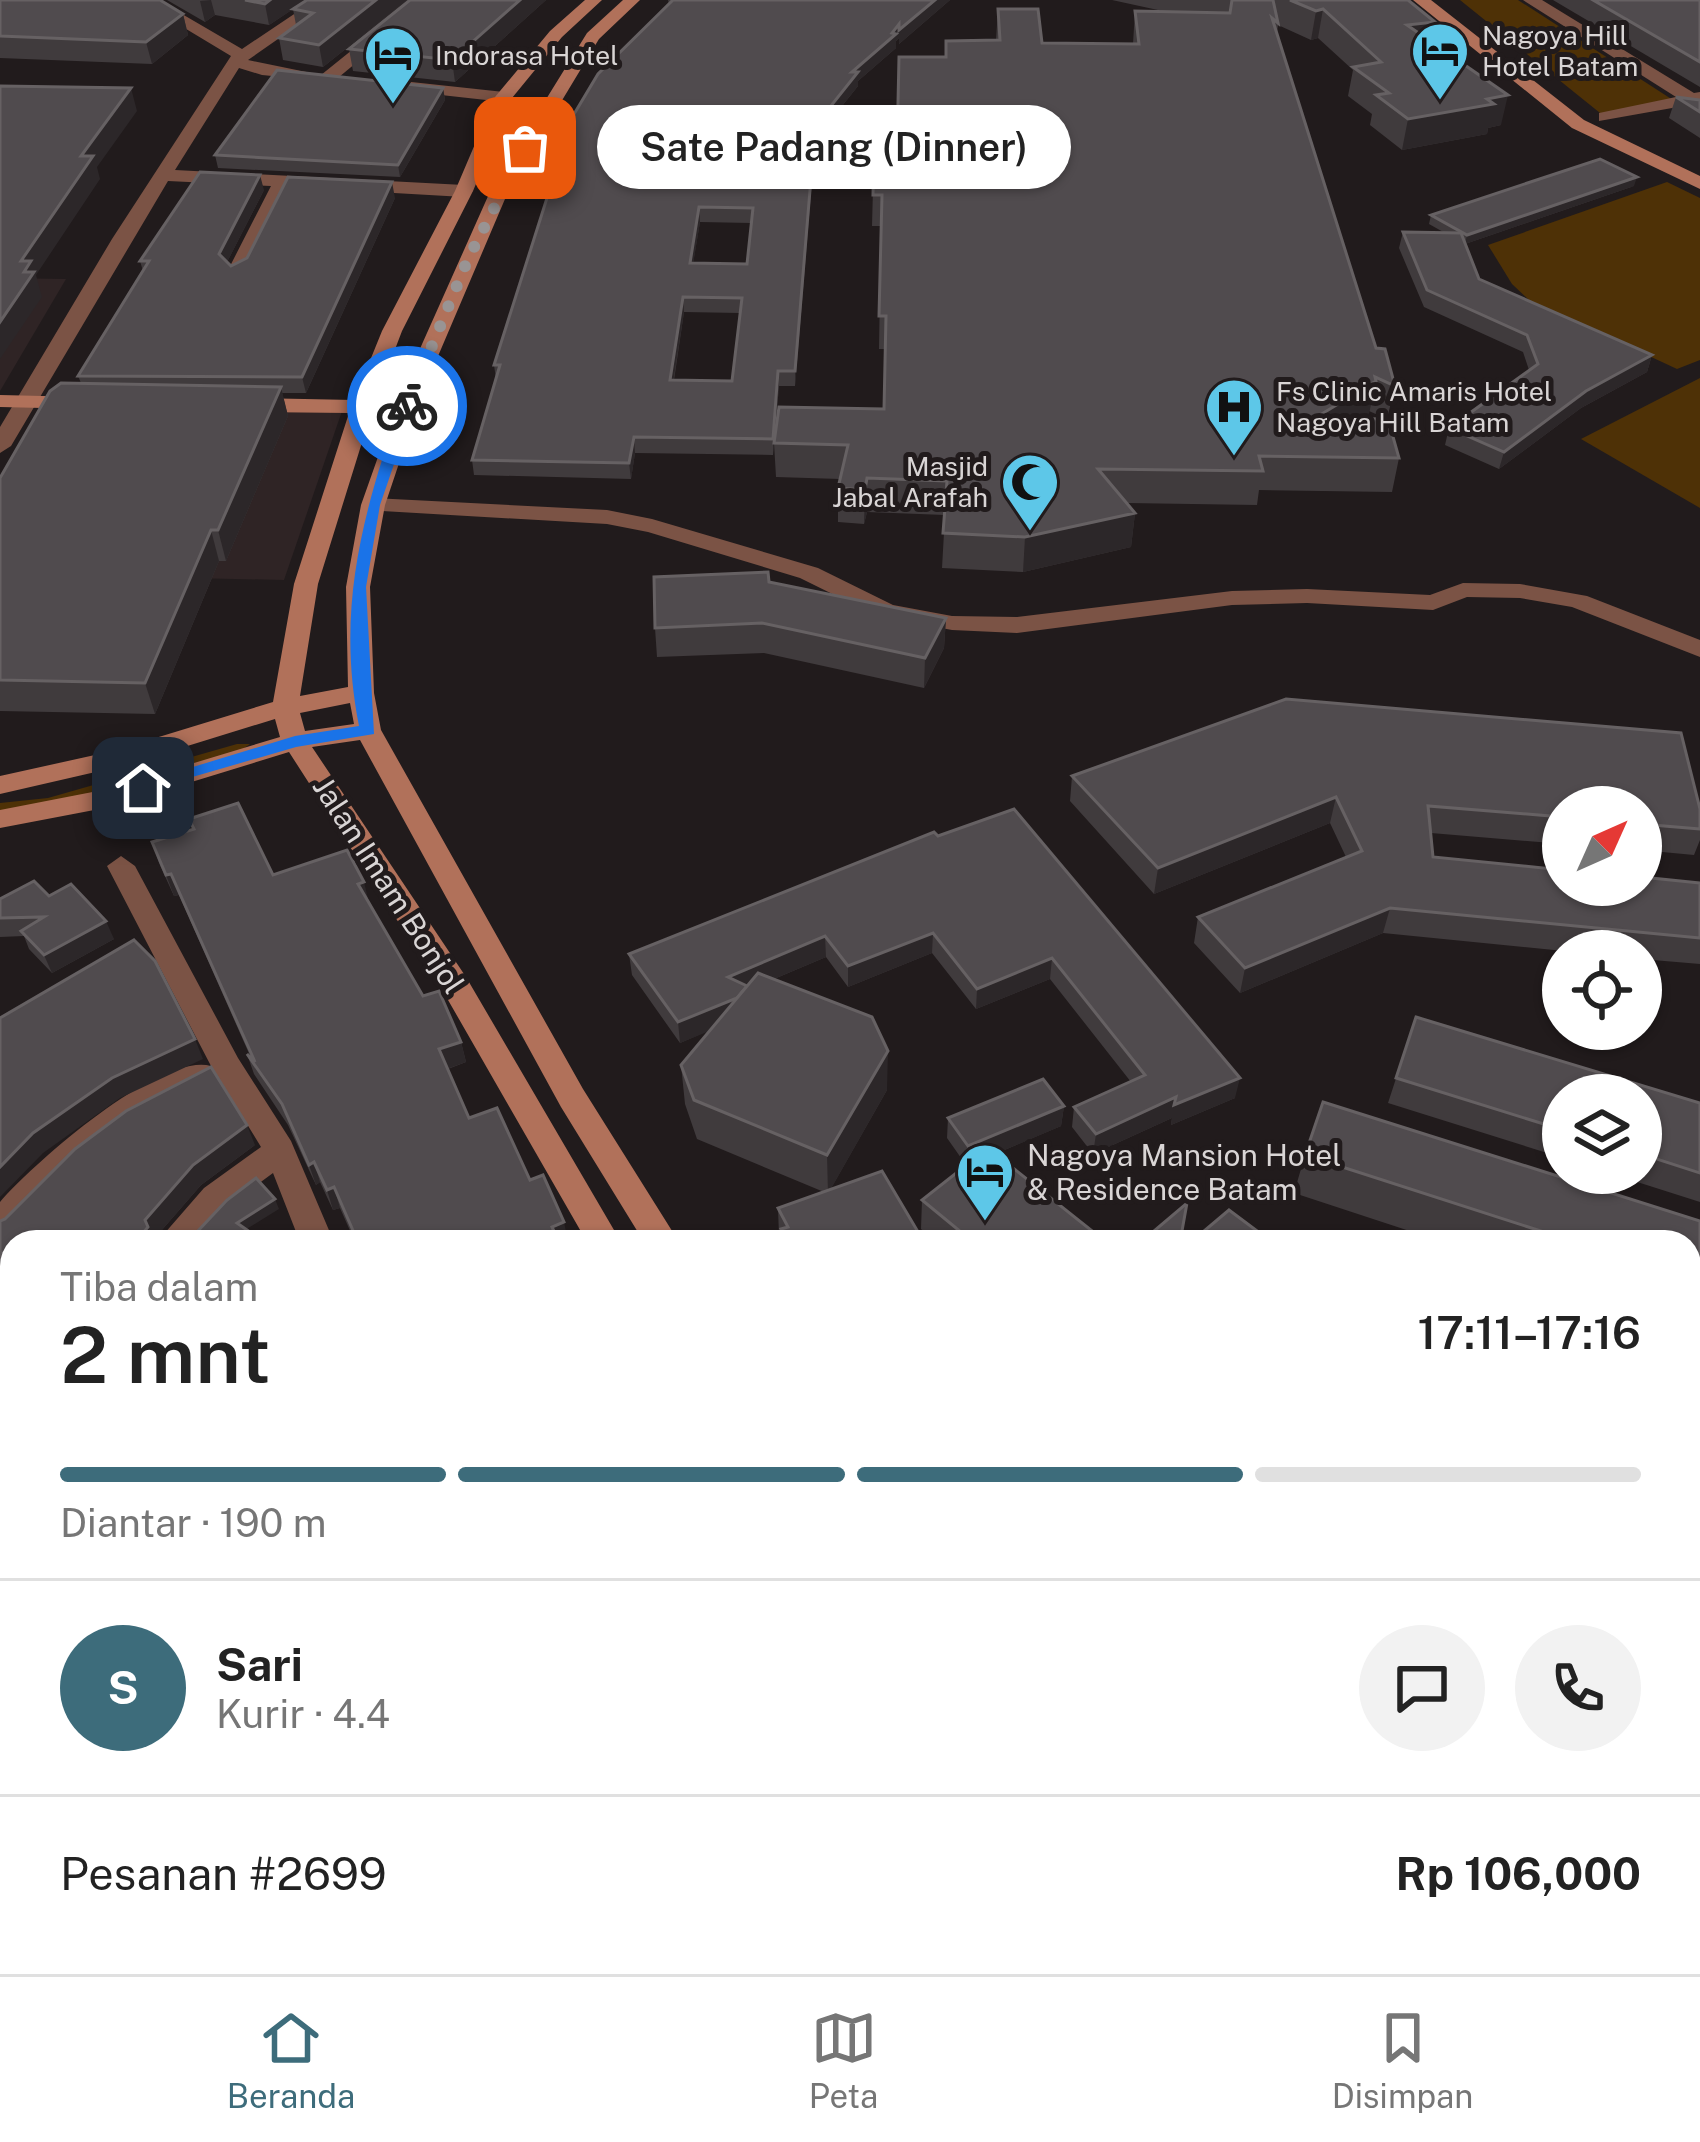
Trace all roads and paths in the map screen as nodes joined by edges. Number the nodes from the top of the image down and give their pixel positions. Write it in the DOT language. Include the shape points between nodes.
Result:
graph roads {
  1 [pos="146,0"];
  2 [pos="326,0"];
  3 [pos="424,0"];
  4 [pos="594,0"];
  5 [pos="632,0"];
  6 [pos="1421,0"];
  7 [pos="1531,0"];
  8 [pos="1459,4"];
  9 [pos="238,57"];
  10 [pos="391,84"];
  11 [pos="1567,90"];
  12 [pos="503,97"];
  13 [pos="1697,100"];
  14 [pos="1586,103"];
  15 [pos="1605,117"];
  16 [pos="1700,165"];
  17 [pos="163,175"];
  18 [pos="1700,183"];
  19 [pos="281,184"];
  20 [pos="464,191"];
  21 [pos="237,272"];
  22 [pos="392,331"];
  23 [pos="434,333"];
  24 [pos="0,401"];
  25 [pos="26,402"];
  26 [pos="116,403"];
  27 [pos="230,405"];
  28 [pos="362,407"];
  29 [pos="0,446"];
  30 [pos="373,505"];
  31 [pos="1700,649"];
  32 [pos="361,693"];
  33 [pos="285,707"];
  34 [pos="368,730"];
  35 [pos="295,741"];
  36 [pos="0,785"];
  37 [pos="0,819"];
  38 [pos="122,866"];
  39 [pos="227,1066"];
  40 [pos="280,1150"];
  41 [pos="0,1226"];
  42 [pos="185,1230"];
  43 [pos="312,1230"];
  44 [pos="597,1230"];
  45 [pos="655,1230"];
  1 -- 9 [label="street"];
  2 -- 9 [label="street"];
  3 -- 9 [label="street" via="336,79 262,70"];
  4 -- 12 [label="main road, Jalan Imam Bonjol"];
  5 -- 23 [label="main road, Jalan Imam Bonjol" via="593,36 502,185"];
  6 -- 18 [label="main road" via="1578,124"];
  7 -- 13 [label="street"];
  8 -- 11 [label="main road"];
  9 -- 17 [label="street"];
  10 -- 12 [label="street"];
  12 -- 20 [label="main road, Jalan Imam Bonjol"];
  13 -- 15 [label="street"];
  14 -- 15 [label="main road"];
  15 -- 16 [label="main road"];
  17 -- 19 [label="street"];
  17 -- 25 [label="street"];
  19 -- 20 [label="street"];
  19 -- 21 [label="street"];
  20 -- 22 [label="main road, Jalan Imam Bonjol"];
  22 -- 23 [label="main road"];
  22 -- 28 [label="main road, Jalan Imam Bonjol"];
  23 -- 30 [label="main road, Jalan Imam Bonjol"];
  24 -- 25 [label="main road"];
  25 -- 26 [label="main road"];
  25 -- 29 [label="street"];
  27 -- 28 [label="main road"];
  28 -- 33 [label="main road, Jalan Imam Bonjol" via="306,584"];
  30 -- 31 [label="street" via="652,526 809,573 886,611 952,623 1017,625 1232,598 1432,603 1482,590 1578,601"];
  30 -- 32 [label="main road, Jalan Imam Bonjol" via="358,587"];
  32 -- 33 [label="main road"];
  32 -- 34 [label="main road, Jalan Imam Bonjol"];
  33 -- 35 [label="main road, Jalan Imam Bonjol"];
  33 -- 36 [label="main road"];
  34 -- 35 [label="main road"];
  34 -- 45 [label="main road, Jalan Imam Bonjol" via="561,1079"];
  35 -- 37 [label="main road" via="110,798"];
  35 -- 44 [label="main road, Jalan Imam Bonjol" via="455,985"];
  38 -- 39 [label="street" via="145,940"];
  39 -- 40 [label="street"];
  39 -- 41 [label="street" via="126,1110 43,1172"];
  40 -- 42 [label="street" via="216,1196"];
  40 -- 43 [label="street"];
}
